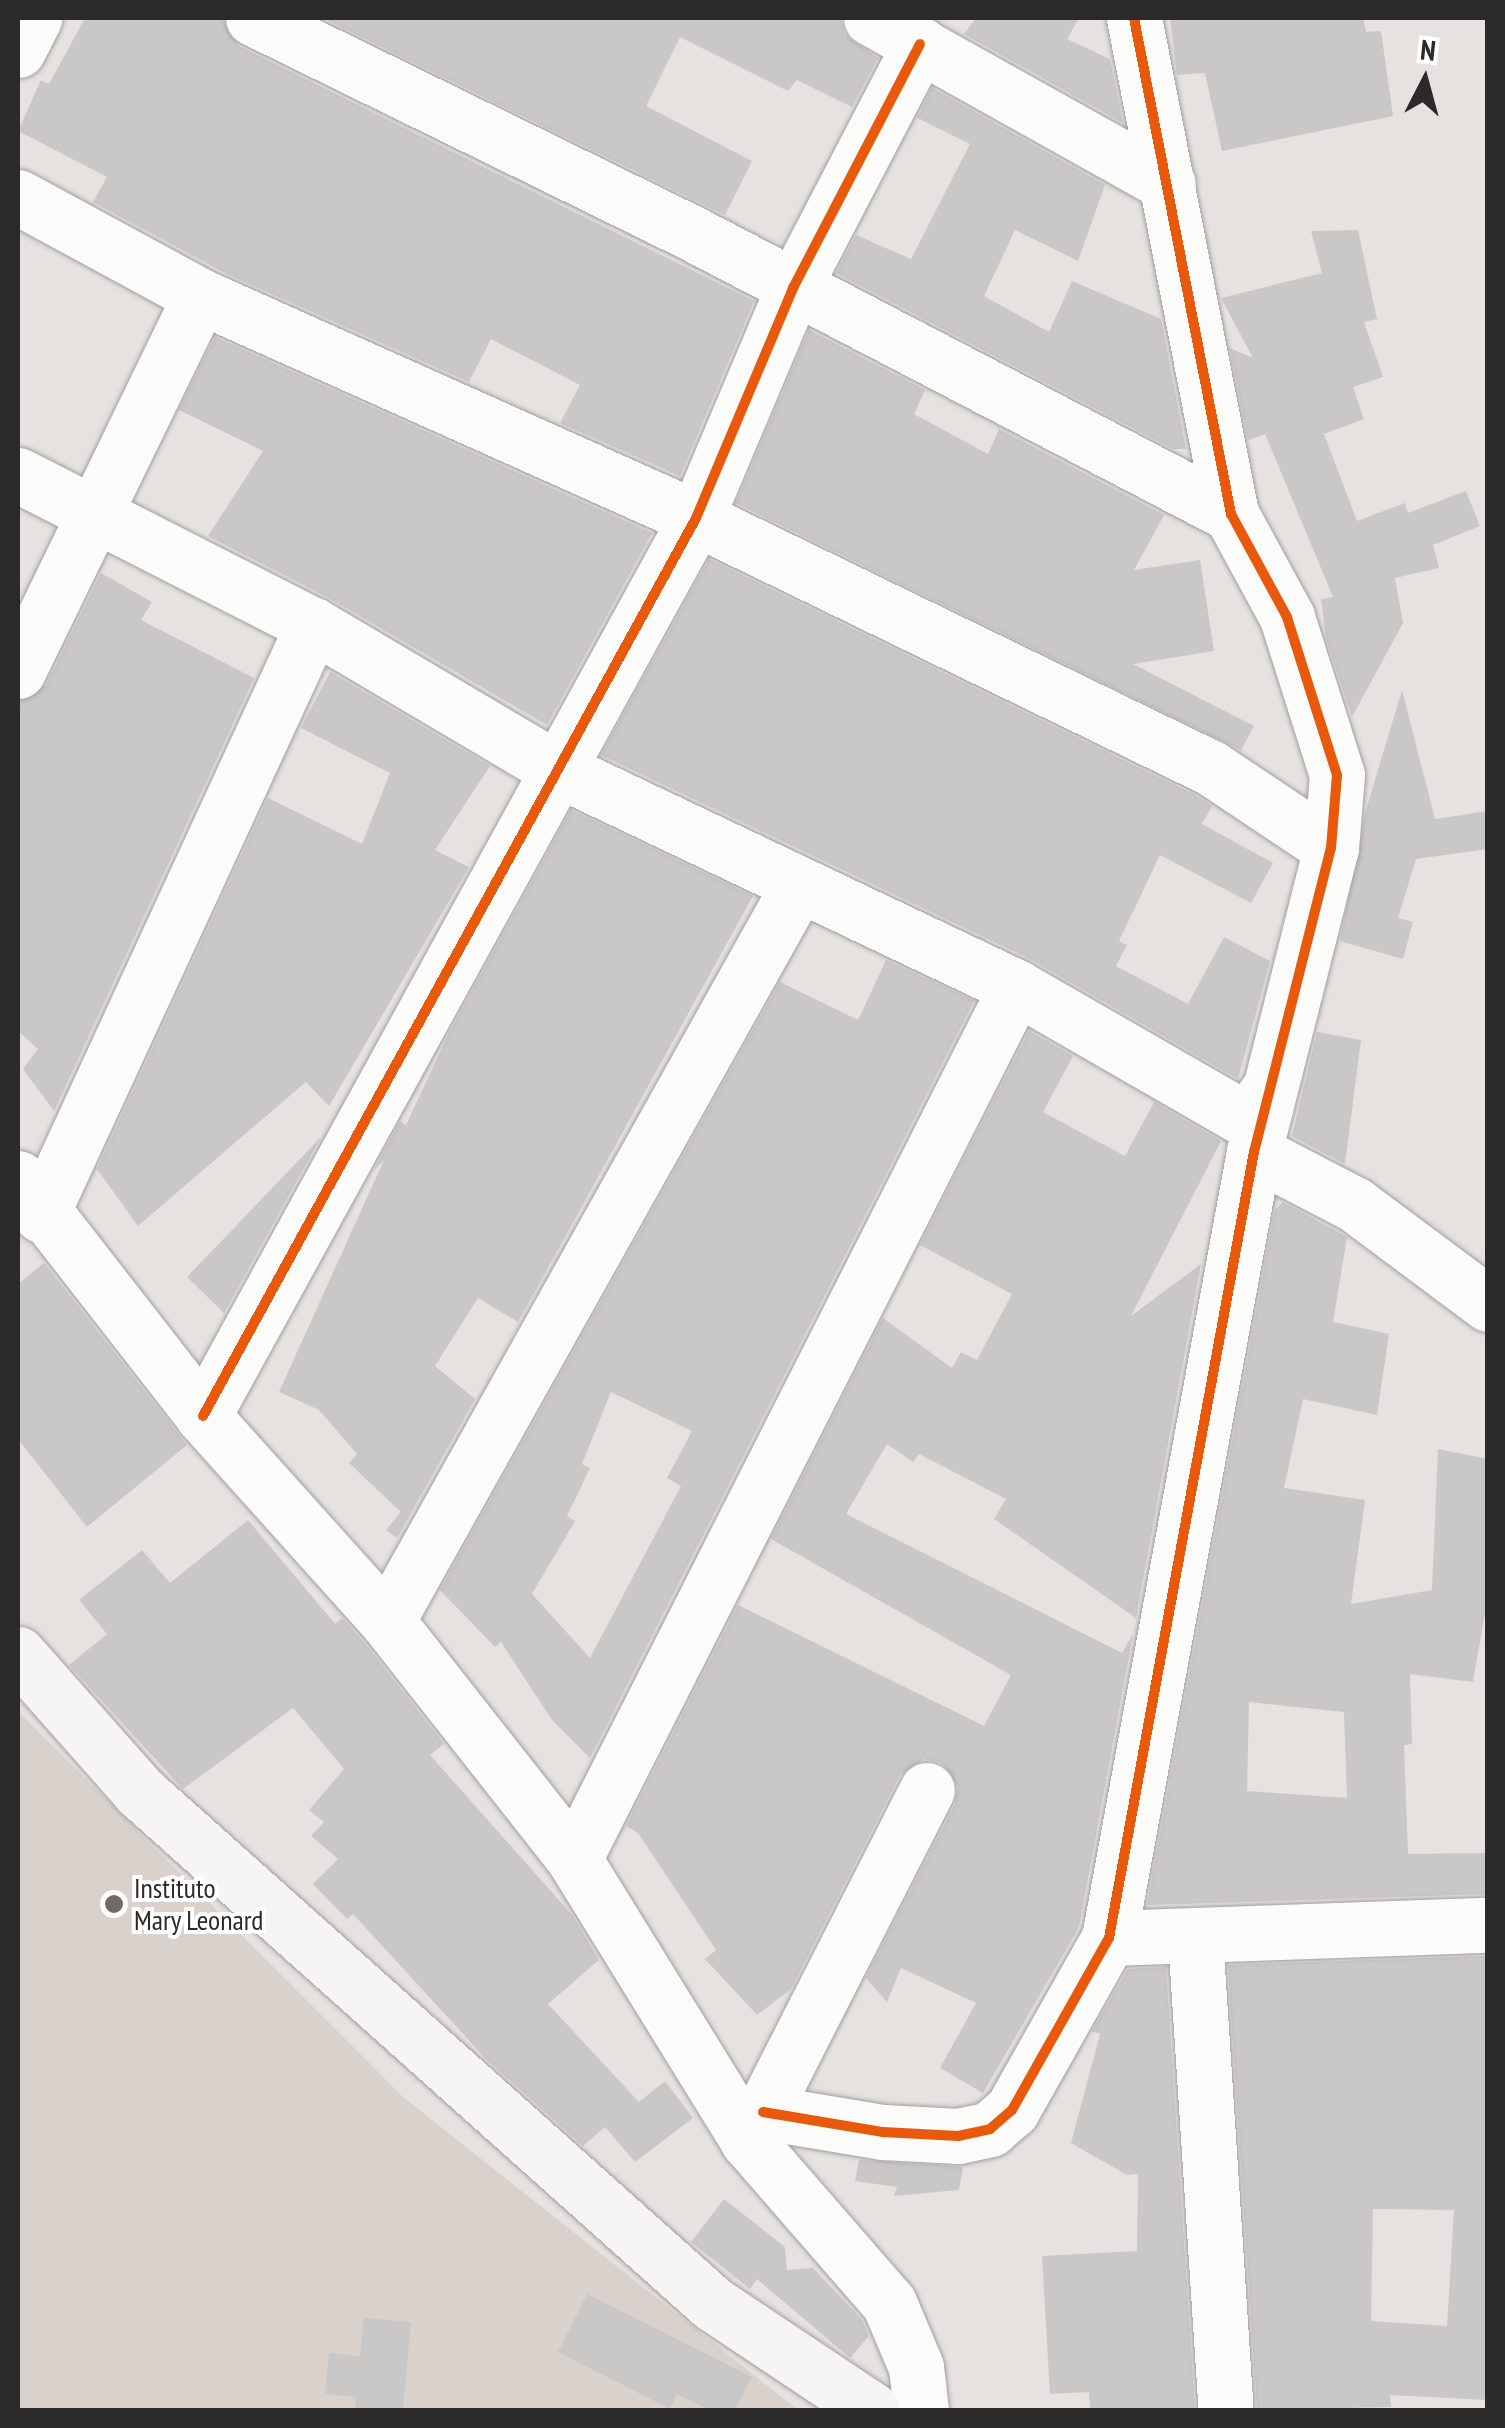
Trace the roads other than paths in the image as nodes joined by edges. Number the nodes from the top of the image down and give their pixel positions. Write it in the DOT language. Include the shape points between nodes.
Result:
graph roads {
  1 [pos="34,18"];
  2 [pos="253,18"];
  3 [pos="871,18"];
  4 [pos="1134,18"];
  5 [pos="920,44"];
  6 [pos="18,50"];
  7 [pos="1168,184"];
  8 [pos="18,196"];
  9 [pos="793,288"];
  10 [pos="200,296"];
  11 [pos="18,476"];
  12 [pos="1231,514"];
  13 [pos="98,515"];
  14 [pos="696,518"];
  15 [pos="314,626"];
  16 [pos="18,671"];
  17 [pos="554,768"];
  18 [pos="1331,848"];
  19 [pos="799,884"];
  20 [pos="1016,987"];
  21 [pos="1266,1093"];
  22 [pos="1254,1152"];
  23 [pos="29,1196"];
  24 [pos="1488,1304"];
  25 [pos="203,1416"];
  26 [pos="387,1621"];
  27 [pos="18,1654"];
  28 [pos="926,1790"];
  29 [pos="574,1859"];
  30 [pos="1488,1925"];
  31 [pos="1195,1936"];
  32 [pos="1109,1938"];
  33 [pos="756,2127"];
  34 [pos="872,2410"];
  35 [pos="922,2410"];
  36 [pos="1226,2410"];
  1 -- 6 [label="street"];
  2 -- 9 [label="street"];
  3 -- 5 [label="street"];
  4 -- 7 [label="street"];
  5 -- 7 [label="street"];
  5 -- 9 [label="street"];
  7 -- 12 [label="street"];
  8 -- 10 [label="street"];
  9 -- 12 [label="street"];
  9 -- 14 [label="street"];
  10 -- 13 [label="street"];
  10 -- 14 [label="street"];
  11 -- 13 [label="street"];
  12 -- 18 [label="street" via="1287,616 1337,775"];
  13 -- 15 [label="street"];
  13 -- 16 [label="street"];
  14 -- 17 [label="street"];
  14 -- 18 [label="street" via="1211,768"];
  15 -- 17 [label="street"];
  15 -- 23 [label="street"];
  17 -- 19 [label="street"];
  17 -- 25 [label="street"];
  18 -- 21 [label="street"];
  19 -- 20 [label="street"];
  19 -- 26 [label="street"];
  20 -- 21 [label="street" via="1248,1120"];
  20 -- 29 [label="street"];
  21 -- 22 [label="street"];
  22 -- 24 [label="street" via="1354,1204"];
  22 -- 32 [label="street"];
  23 -- 25 [label="street"];
  25 -- 26 [label="street"];
  26 -- 29 [label="street"];
  27 -- 34 [label="street" via="140,1792 698,2290"];
  28 -- 33 [label="street"];
  29 -- 33 [label="street"];
  30 -- 31 [label="street"];
  31 -- 32 [label="street"];
  31 -- 36 [label="street"];
  32 -- 33 [label="street" via="1012,2110 990,2129 958,2136"];
  33 -- 35 [label="street" via="888,2303 916,2366"];
}
